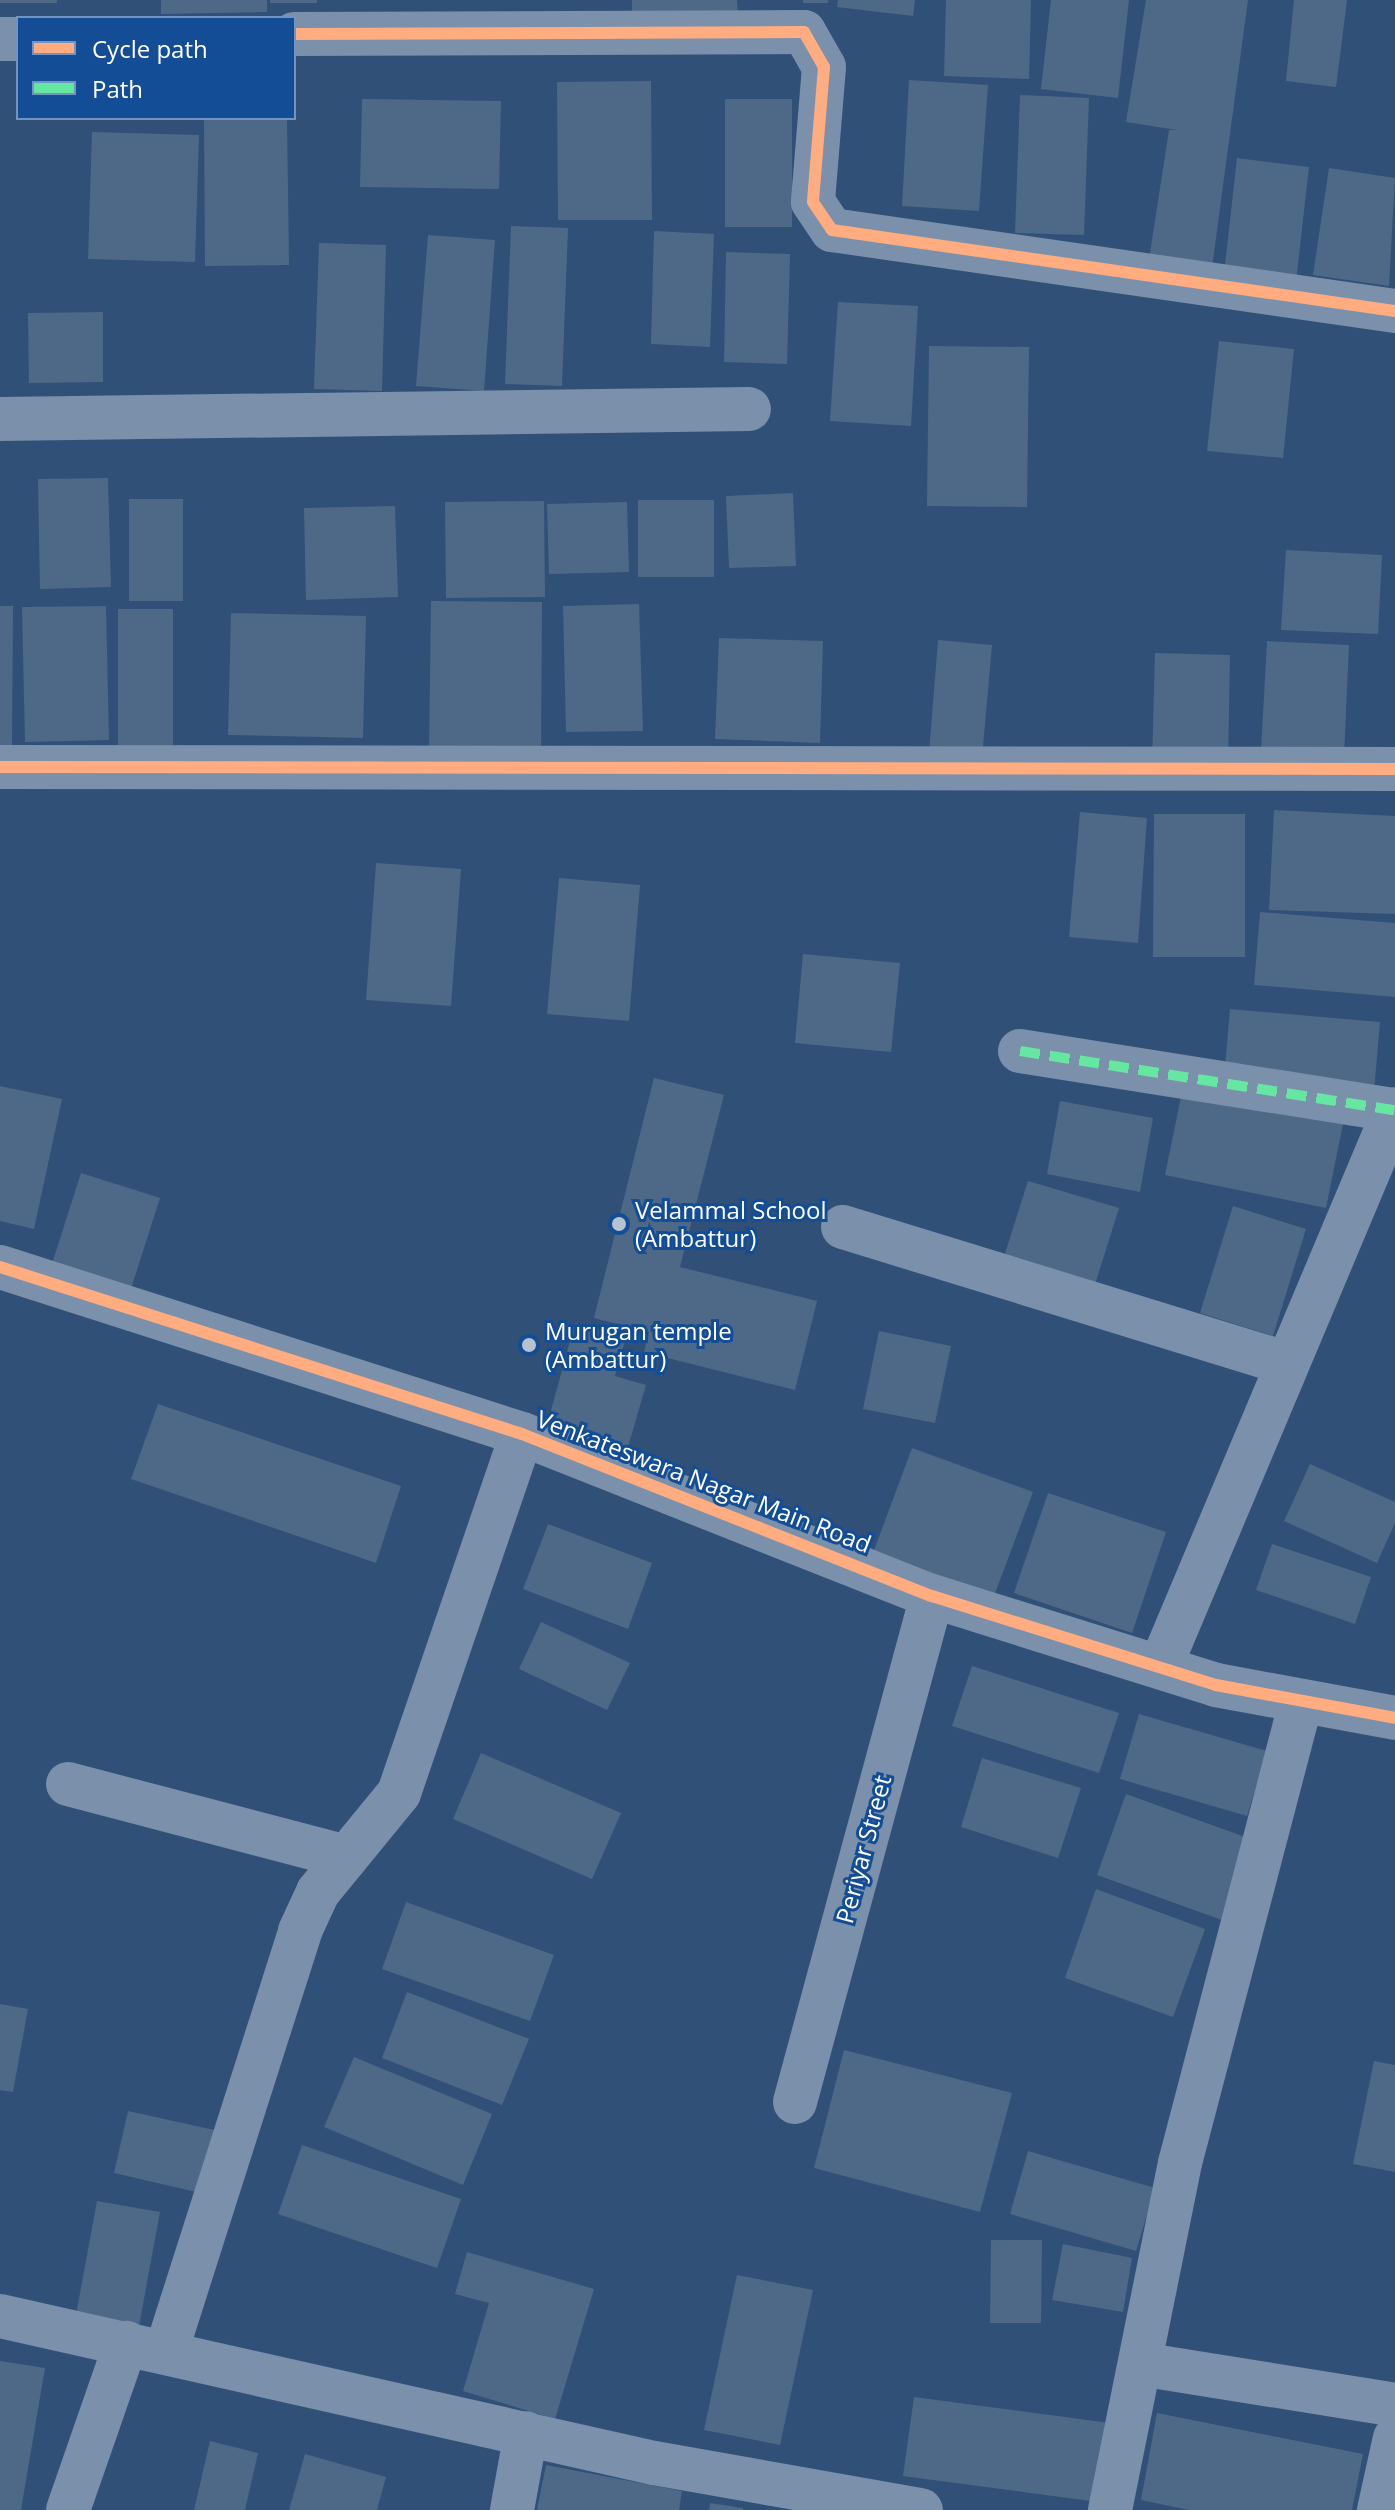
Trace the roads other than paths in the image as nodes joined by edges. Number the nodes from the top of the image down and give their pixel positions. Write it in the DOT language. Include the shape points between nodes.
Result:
graph roads {
  1 [pos="296,34"];
  2 [pos="1395,311"];
  3 [pos="749,409"];
  4 [pos="0,419"];
  5 [pos="0,767"];
  6 [pos="1395,769"];
  7 [pos="1020,1051"];
  8 [pos="1395,1110"];
  9 [pos="843,1227"];
  10 [pos="0,1267"];
  11 [pos="1286,1363"];
  12 [pos="522,1434"];
  13 [pos="932,1596"];
  14 [pos="1161,1665"];
  15 [pos="1300,1706"];
  16 [pos="1395,1718"];
  17 [pos="68,1784"];
  18 [pos="347,1857"];
  19 [pos="795,2102"];
  20 [pos="0,2316"];
  21 [pos="146,2347"];
  22 [pos="1140,2364"];
  23 [pos="1395,2405"];
  24 [pos="526,2433"];
  25 [pos="1395,2438"];
  26 [pos="68,2510"];
  27 [pos="512,2510"];
  28 [pos="921,2510"];
  29 [pos="1110,2510"];
  30 [pos="1379,2510"];
  1 -- 2 [label="street" via="804,32 824,67 813,202 832,230"];
  3 -- 4 [label="street"];
  5 -- 6 [label="street"];
  7 -- 8 [label="street"];
  8 -- 11 [label="street"];
  9 -- 11 [label="street"];
  10 -- 12 [label="street, Venkateswara Nagar Main Road"];
  11 -- 14 [label="street"];
  12 -- 13 [label="street, Venkateswara Nagar Main Road"];
  12 -- 18 [label="street" via="399,1793"];
  13 -- 14 [label="street, Venkateswara Nagar Main Road"];
  13 -- 19 [label="street, Periyar Street"];
  14 -- 15 [label="street, Venkateswara Nagar Main Road"];
  15 -- 16 [label="street, Venkateswara Nagar Main Road"];
  15 -- 22 [label="street" via="1180,2163"];
  17 -- 18 [label="street"];
  18 -- 21 [label="street" via="300,1931"];
  20 -- 21 [label="street"];
  21 -- 24 [label="street"];
  21 -- 26 [label="street"];
  22 -- 23 [label="street"];
  22 -- 29 [label="street"];
  24 -- 27 [label="street"];
  24 -- 28 [label="street"];
  25 -- 30 [label="street"];
}
